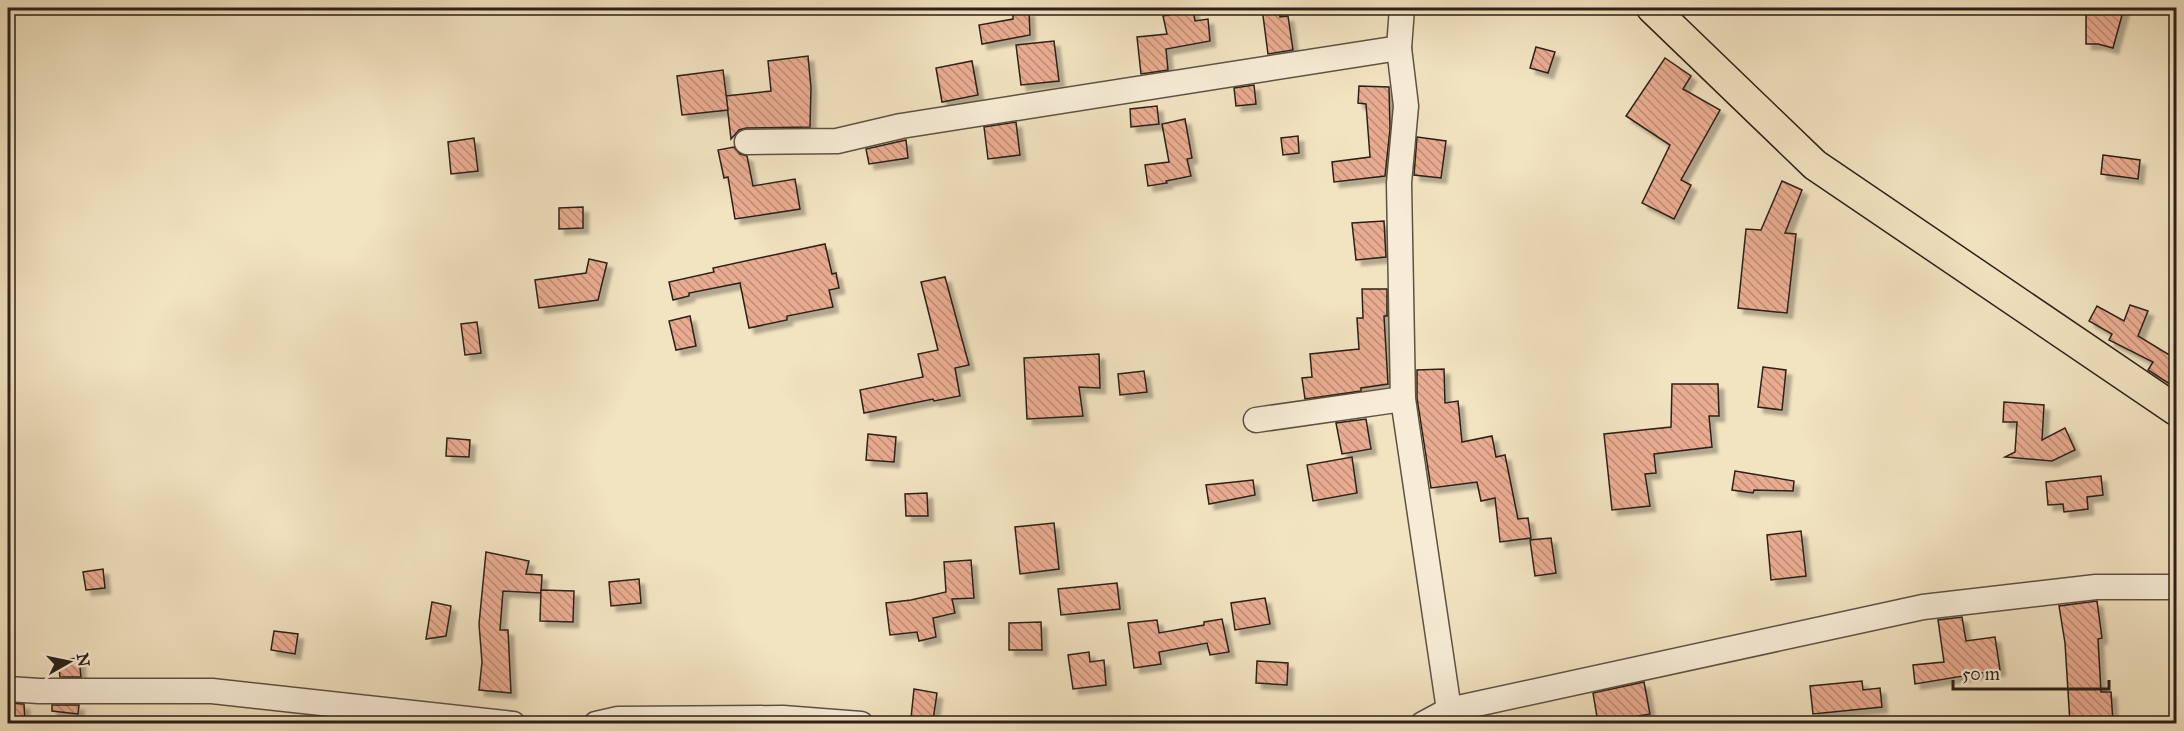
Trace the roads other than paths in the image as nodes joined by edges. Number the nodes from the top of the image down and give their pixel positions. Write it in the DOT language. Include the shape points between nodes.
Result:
graph roads {
  1 [pos="1402,8"];
  2 [pos="1652,8"];
  3 [pos="1399,48"];
  4 [pos="747,142"];
  5 [pos="1403,399"];
  6 [pos="2176,410"];
  7 [pos="1256,420"];
  8 [pos="2176,587"];
  9 [pos="8,689"];
  10 [pos="1449,710"];
  11 [pos="513,723"];
  12 [pos="596,723"];
  13 [pos="861,723"];
  14 [pos="1423,723"];
  1 -- 3 [label="street"];
  2 -- 6 [label="main road" via="1815,165"];
  3 -- 4 [label="street" via="901,126 837,141"];
  3 -- 5 [label="street" via="1406,106 1399,183"];
  5 -- 7 [label="street"];
  5 -- 10 [label="street"];
  8 -- 10 [label="street" via="2096,587 1923,608"];
  9 -- 11 [label="street" via="212,691"];
  10 -- 14 [label="street"];
  12 -- 13 [label="street" via="618,719 783,717"];
}
